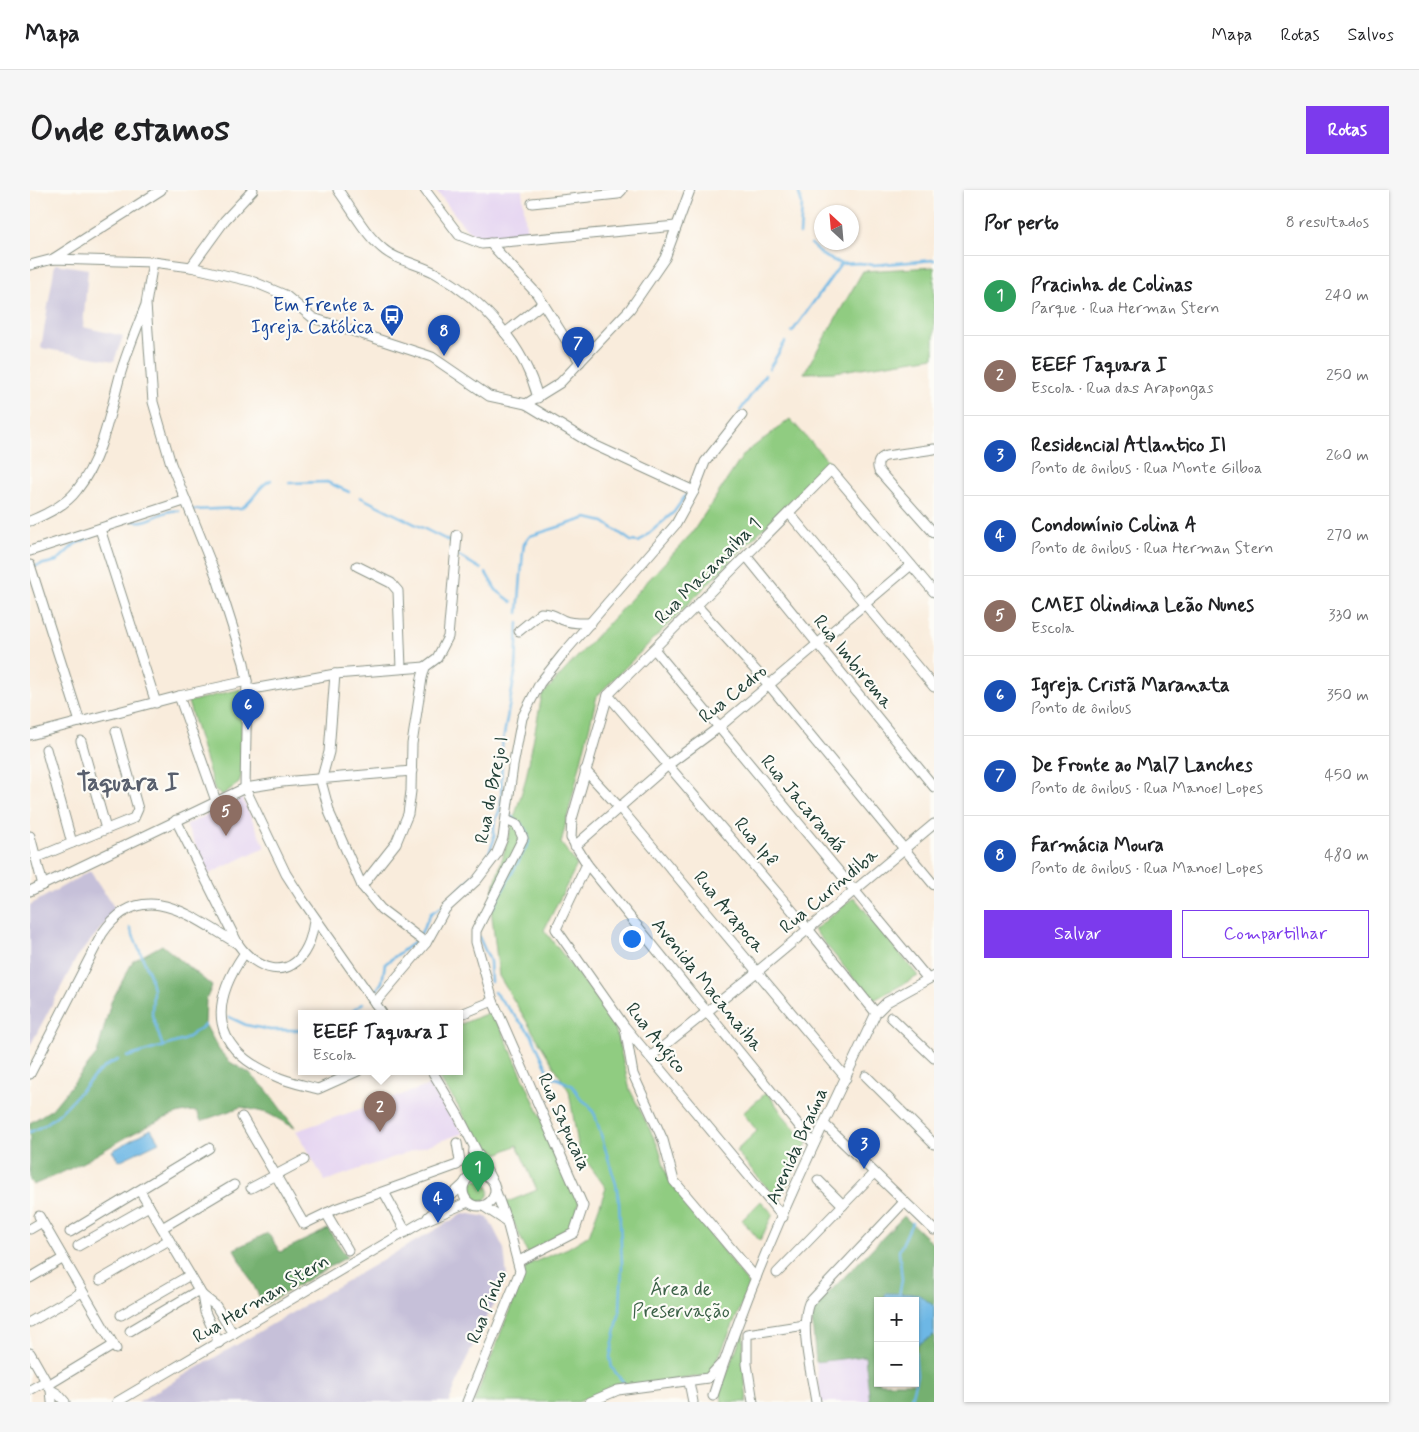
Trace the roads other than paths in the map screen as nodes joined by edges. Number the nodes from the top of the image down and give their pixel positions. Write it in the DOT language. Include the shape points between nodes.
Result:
graph roads {
  1 [pos="161,190"];
  2 [pos="254,190"];
  3 [pos="338,190"];
  4 [pos="425,190"];
  5 [pos="622,190"];
  6 [pos="690,190"];
  7 [pos="532,203"];
  8 [pos="676,226"];
  9 [pos="490,243"];
  10 [pos="53,259"];
  11 [pos="153,262"];
  12 [pos="30,265"];
  13 [pos="191,267"];
  14 [pos="543,303"];
  15 [pos="146,304"];
  16 [pos="505,333"];
  17 [pos="580,362"];
  18 [pos="538,398"];
  19 [pos="526,404"];
  20 [pos="742,415"];
  21 [pos="934,449"];
  22 [pos="694,490"];
  23 [pos="184,501"];
  24 [pos="789,512"];
  25 [pos="30,521"];
  26 [pos="100,529"];
  27 [pos="934,533"];
  28 [pos="457,535"];
  29 [pos="30,551"];
  30 [pos="747,557"];
  31 [pos="30,565"];
  32 [pos="911,565"];
  33 [pos="357,566"];
  34 [pos="934,592"];
  35 [pos="866,605"];
  36 [pos="698,607"];
  37 [pos="591,623"];
  38 [pos="519,631"];
  39 [pos="818,644"];
  40 [pos="654,649"];
  41 [pos="424,667"];
  42 [pos="402,668"];
  43 [pos="335,674"];
  44 [pos="247,685"];
  45 [pos="769,685"];
  46 [pos="934,688"];
  47 [pos="608,695"];
  48 [pos="179,696"];
  49 [pos="156,703"];
  50 [pos="80,722"];
  51 [pos="718,728"];
  52 [pos="116,731"];
  53 [pos="30,735"];
  54 [pos="81,741"];
  55 [pos="46,749"];
  56 [pos="668,765"];
  57 [pos="585,770"];
  58 [pos="412,771"];
  59 [pos="321,780"];
  60 [pos="934,787"];
  61 [pos="245,788"];
  62 [pos="216,801"];
  63 [pos="620,808"];
  64 [pos="176,820"];
  65 [pos="506,820"];
  66 [pos="934,824"];
  67 [pos="106,829"];
  68 [pos="30,836"];
  69 [pos="72,843"];
  70 [pos="575,846"];
  71 [pos="905,849"];
  72 [pos="36,858"];
  73 [pos="587,864"];
  74 [pos="43,885"];
  75 [pos="934,885"];
  76 [pos="362,886"];
  77 [pos="855,890"];
  78 [pos="30,891"];
  79 [pos="314,920"];
  80 [pos="808,929"];
  81 [pos="426,943"];
  82 [pos="238,944"];
  83 [pos="244,954"];
  84 [pos="758,971"];
  85 [pos="931,978"];
  86 [pos="493,1001"];
  87 [pos="375,1004"];
  88 [pos="380,1010"];
  89 [pos="707,1011"];
  90 [pos="463,1013"];
  91 [pos="876,1013"];
  92 [pos="892,1017"];
  93 [pos="625,1027"];
  94 [pos="650,1056"];
  95 [pos="934,1058"];
  96 [pos="30,1074"];
  97 [pos="349,1075"];
  98 [pos="434,1075"];
  99 [pos="866,1076"];
  100 [pos="846,1078"];
  101 [pos="242,1117"];
  102 [pos="824,1124"];
  103 [pos="456,1143"];
  104 [pos="814,1144"];
  105 [pos="934,1144"];
  106 [pos="209,1148"];
  107 [pos="474,1149"];
  108 [pos="304,1160"];
  109 [pos="874,1173"];
  110 [pos="276,1175"];
  111 [pos="471,1176"];
  112 [pos="491,1179"];
  113 [pos="818,1180"];
  114 [pos="464,1184"];
  115 [pos="234,1185"];
  116 [pos="251,1188"];
  117 [pos="140,1191"];
  118 [pos="384,1192"];
  119 [pos="496,1192"];
  120 [pos="468,1202"];
  121 [pos="904,1202"];
  122 [pos="843,1205"];
  123 [pos="149,1206"];
  124 [pos="483,1206"];
  125 [pos="326,1213"];
  126 [pos="783,1217"];
  127 [pos="422,1222"];
  128 [pos="507,1222"];
  129 [pos="162,1228"];
  130 [pos="30,1229"];
  131 [pos="934,1230"];
  132 [pos="70,1232"];
  133 [pos="406,1232"];
  134 [pos="169,1240"];
  135 [pos="78,1246"];
  136 [pos="348,1250"];
  137 [pos="62,1259"];
  138 [pos="519,1261"];
  139 [pos="777,1273"];
  140 [pos="190,1275"];
  141 [pos="30,1278"];
  142 [pos="756,1278"];
  143 [pos="100,1280"];
  144 [pos="82,1292"];
  145 [pos="200,1292"];
  146 [pos="121,1315"];
  147 [pos="30,1322"];
  148 [pos="805,1325"];
  149 [pos="130,1331"];
  150 [pos="233,1334"];
  151 [pos="219,1343"];
  152 [pos="30,1353"];
  153 [pos="725,1358"];
  154 [pos="708,1378"];
  155 [pos="689,1382"];
  156 [pos="49,1385"];
  157 [pos="30,1390"];
  158 [pos="714,1399"];
  159 [pos="52,1402"];
  160 [pos="65,1402"];
  161 [pos="117,1402"];
  162 [pos="467,1402"];
  163 [pos="590,1402"];
  164 [pos="693,1402"];
  165 [pos="753,1402"];
  166 [pos="816,1402"];
  1 -- 10 [label="street"];
  2 -- 13 [label="street" via="225,220"];
  3 -- 16 [label="street" via="381,248 437,273 466,292 485,308"];
  4 -- 9 [label="street" via="459,235 482,244"];
  5 -- 7 [label="street" via="618,194"];
  6 -- 8 [label="street"];
  8 -- 9 [label="street"];
  8 -- 17 [label="street" via="665,258 651,280 630,309"];
  9 -- 14 [label="street"];
  10 -- 11 [label="street"];
  10 -- 12 [label="street"];
  11 -- 13 [label="street"];
  11 -- 15 [label="street"];
  13 -- 19 [label="street" via="271,288 313,318 432,357 489,396"];
  14 -- 16 [label="street"];
  14 -- 17 [label="street"];
  15 -- 23 [label="street" via="153,402"];
  15 -- 25 [label="street" via="89,472 77,491 63,503"];
  16 -- 18 [label="street" via="530,373"];
  17 -- 18 [label="street" via="560,383"];
  18 -- 19 [label="street"];
  19 -- 22 [label="street" via="592,444"];
  20 -- 22 [label="street, Rua do Brejo I" via="705,462"];
  21 -- 27 [label="street" via="886,456 877,464 879,471"];
  22 -- 37 [label="street, Rua do Brejo I" via="676,524"];
  23 -- 26 [label="street"];
  23 -- 44 [label="street" via="217,578 237,639"];
  24 -- 30 [label="street, Rua Macanaiba 1"];
  24 -- 32 [label="street, Rua Macanaiba 1" via="831,470"];
  24 -- 35 [label="street"];
  26 -- 29 [label="street"];
  26 -- 49 [label="street"];
  28 -- 41 [label="street" via="448,637 437,658"];
  30 -- 36 [label="street, Rua Macanaiba 1"];
  30 -- 39 [label="street, Rua Imbirema"];
  31 -- 50 [label="street"];
  32 -- 34 [label="street"];
  32 -- 35 [label="street, Rua Cedro"];
  33 -- 42 [label="street" via="391,583 398,591"];
  35 -- 39 [label="street, Rua Cedro"];
  35 -- 46 [label="street"];
  36 -- 40 [label="street, Rua Macanaiba 1"];
  36 -- 45 [label="street"];
  37 -- 38 [label="street" via="578,624 555,614 541,613"];
  37 -- 65 [label="street, Rua do Brejo I" via="548,670 522,718"];
  39 -- 45 [label="street, Rua Cedro"];
  39 -- 60 [label="street, Rua Imbirema"];
  40 -- 47 [label="street, Rua Macanaiba 1"];
  40 -- 51 [label="street, Rua Jacarandá"];
  41 -- 42 [label="street"];
  41 -- 58 [label="street" via="412,744"];
  42 -- 43 [label="street"];
  43 -- 44 [label="street"];
  43 -- 59 [label="street" via="329,752"];
  44 -- 48 [label="street"];
  44 -- 61 [label="street"];
  45 -- 51 [label="street, Rua Cedro"];
  45 -- 71 [label="street"];
  47 -- 56 [label="street, Rua Ipê"];
  47 -- 57 [label="street"];
  48 -- 49 [label="street"];
  48 -- 62 [label="street"];
  49 -- 50 [label="street"];
  50 -- 53 [label="street"];
  51 -- 56 [label="street, Rua Cedro"];
  51 -- 77 [label="street, Rua Jacarandá"];
  52 -- 67 [label="street" via="138,809 134,818"];
  54 -- 67 [label="street"];
  55 -- 69 [label="street"];
  56 -- 63 [label="street, Rua Cedro"];
  56 -- 80 [label="street, Rua Ipê"];
  57 -- 63 [label="street, Rua Arapoca"];
  57 -- 70 [label="street" via="570,829"];
  58 -- 59 [label="street"];
  58 -- 76 [label="street" via="404,827 385,859"];
  59 -- 61 [label="street"];
  59 -- 76 [label="street" via="338,833"];
  61 -- 62 [label="street"];
  61 -- 79 [label="street" via="286,874"];
  62 -- 64 [label="street"];
  63 -- 70 [label="street, Rua Cedro"];
  63 -- 84 [label="street, Rua Arapoca"];
  64 -- 74 [label="street"];
  64 -- 82 [label="street"];
  65 -- 81 [label="street, Rua do Brejo I" via="496,855 477,880 445,909"];
  65 -- 86 [label="street, Rua Sapucaia" via="517,825 522,838 476,930 476,942"];
  66 -- 71 [label="street, Rua Curindiba"];
  67 -- 69 [label="street"];
  68 -- 72 [label="street"];
  69 -- 72 [label="street"];
  70 -- 73 [label="street, Avenida Macanaiba"];
  71 -- 75 [label="street"];
  71 -- 77 [label="street, Rua Curindiba"];
  72 -- 74 [label="street"];
  73 -- 89 [label="street, Avenida Macanaiba"];
  73 -- 93 [label="street, Rua Angico" via="556,929"];
  74 -- 78 [label="street"];
  76 -- 81 [label="street" via="381,909"];
  77 -- 80 [label="street, Rua Curindiba"];
  77 -- 85 [label="street, Rua Jacarandá"];
  79 -- 83 [label="street" via="306,948 291,965 279,970 269,969"];
  79 -- 87 [label="street"];
  80 -- 84 [label="street, Rua Curindiba"];
  80 -- 91 [label="street, Rua Ipê"];
  81 -- 87 [label="street, Rua do Brejo I"];
  82 -- 83 [label="street"];
  82 -- 96 [label="street" via="188,913 158,904 142,904 117,915 102,934"];
  83 -- 97 [label="street" via="224,989 221,1025 231,1043 242,1055 274,1076 318,1089"];
  84 -- 89 [label="street, Rua Curindiba"];
  84 -- 100 [label="street, Rua Arapoca"];
  85 -- 91 [label="street, Avenida Braúna" via="886,1002"];
  86 -- 90 [label="street"];
  86 -- 138 [label="street, Rua Sapucaia" via="583,1206 574,1234"];
  87 -- 88 [label="street"];
  89 -- 94 [label="street, Rua Curindiba"];
  89 -- 104 [label="street, Avenida Macanaiba"];
  91 -- 100 [label="street, Avenida Braúna"];
  92 -- 95 [label="street"];
  93 -- 94 [label="street, Rua Angico"];
  93 -- 142 [label="street" via="633,1074 663,1140 671,1176"];
  94 -- 126 [label="street, Rua Angico"];
  98 -- 107 [label="street"];
  99 -- 105 [label="street"];
  100 -- 102 [label="street, Avenida Braúna"];
  101 -- 110 [label="street"];
  102 -- 104 [label="street, Avenida Braúna"];
  102 -- 109 [label="street"];
  103 -- 118 [label="street" via="460,1161 457,1165"];
  104 -- 126 [label="street, Avenida Braúna"];
  106 -- 117 [label="street"];
  107 -- 111 [label="street"];
  107 -- 112 [label="street"];
  108 -- 110 [label="street"];
  109 -- 121 [label="street"];
  109 -- 122 [label="street"];
  110 -- 116 [label="street"];
  110 -- 125 [label="street" via="302,1223"];
  111 -- 112 [label="street" via="483,1174"];
  111 -- 114 [label="street"];
  112 -- 119 [label="street"];
  113 -- 122 [label="street"];
  114 -- 120 [label="street" via="464,1196"];
  114 -- 127 [label="street, Rua Herman Stern"];
  115 -- 129 [label="street"];
  117 -- 123 [label="street"];
  117 -- 132 [label="street"];
  118 -- 125 [label="street"];
  118 -- 133 [label="street"];
  119 -- 124 [label="street" via="492,1201"];
  119 -- 128 [label="street, Rua Pinho"];
  120 -- 124 [label="street" via="473,1206"];
  120 -- 127 [label="street, Rua Herman Stern"];
  121 -- 131 [label="street"];
  121 -- 148 [label="street" via="815,1295 806,1311"];
  122 -- 139 [label="street"];
  123 -- 129 [label="street"];
  123 -- 135 [label="street"];
  124 -- 128 [label="street"];
  125 -- 136 [label="street"];
  126 -- 142 [label="street, Avenida Braúna"];
  127 -- 133 [label="street, Rua Herman Stern"];
  128 -- 138 [label="street, Rua Pinho"];
  129 -- 134 [label="street"];
  130 -- 137 [label="street" via="40,1219"];
  133 -- 150 [label="street, Rua Herman Stern"];
  134 -- 140 [label="street"];
  134 -- 143 [label="street"];
  137 -- 141 [label="street"];
  137 -- 144 [label="street"];
  138 -- 162 [label="street, Rua Pinho" via="518,1275"];
  140 -- 145 [label="street"];
  140 -- 146 [label="street"];
  142 -- 153 [label="street, Avenida Braúna"];
  144 -- 147 [label="street"];
  144 -- 156 [label="street" via="115,1347"];
  145 -- 149 [label="street"];
  145 -- 150 [label="street" via="216,1306"];
  145 -- 151 [label="street"];
  148 -- 165 [label="street" via="747,1334 747,1364"];
  148 -- 166 [label="street"];
  150 -- 151 [label="street, Rua Herman Stern"];
  151 -- 161 [label="street, Rua Herman Stern"];
  152 -- 156 [label="street"];
  153 -- 154 [label="street, Avenida Braúna"];
  153 -- 158 [label="street, Avenida Braúna"];
  154 -- 155 [label="street"];
  154 -- 158 [label="street"];
  155 -- 163 [label="street" via="618,1390"];
  155 -- 164 [label="street"];
  156 -- 157 [label="street"];
  156 -- 159 [label="street"];
  156 -- 160 [label="street"];
}
